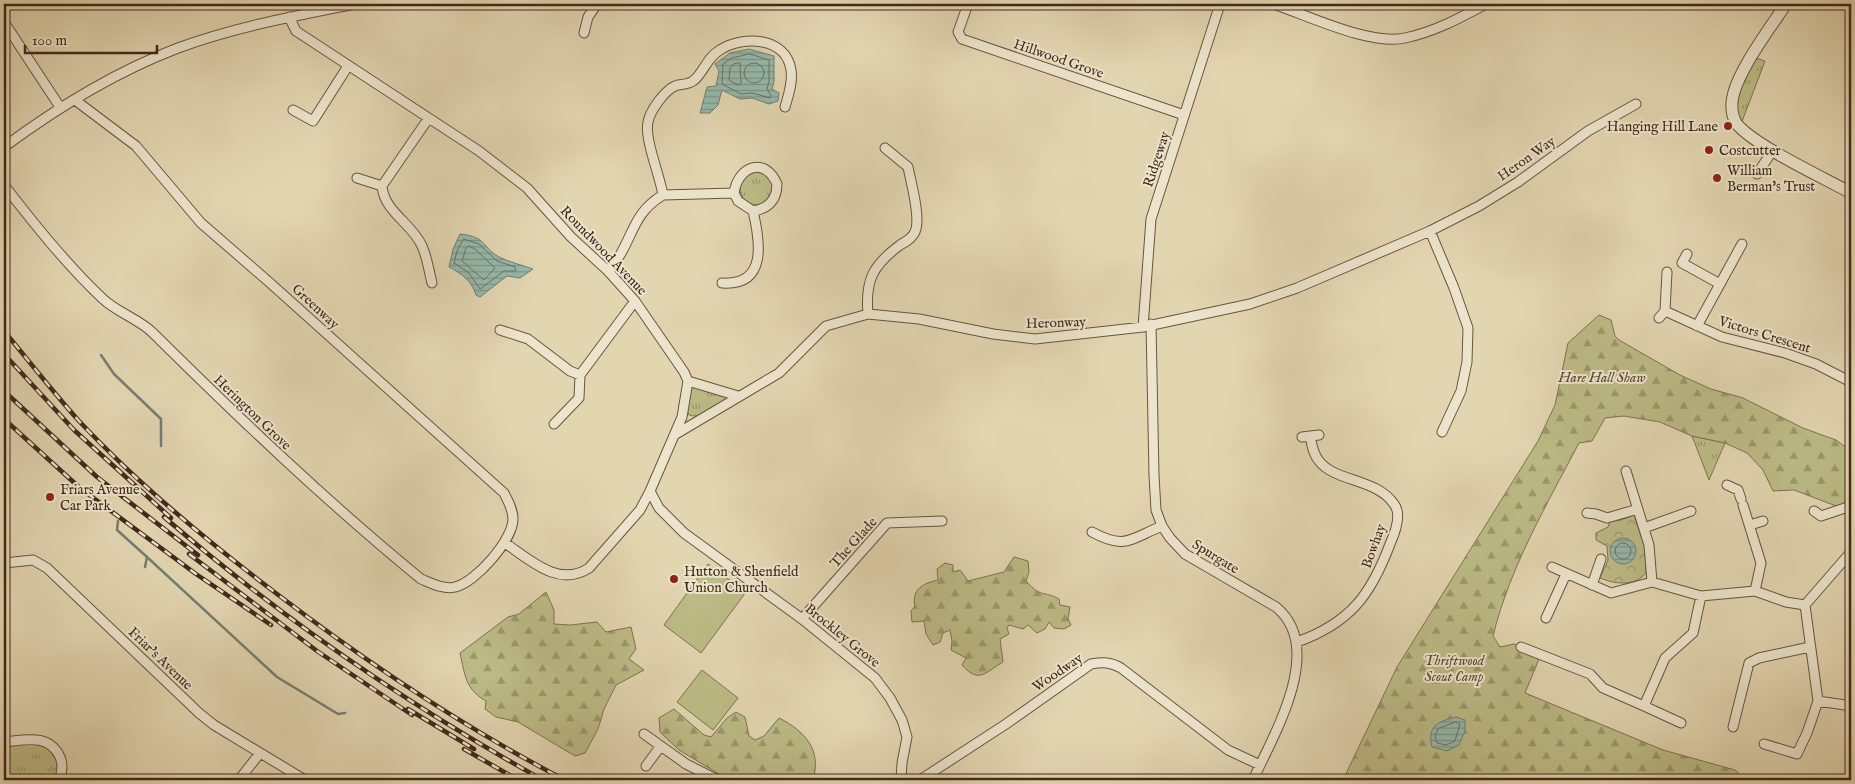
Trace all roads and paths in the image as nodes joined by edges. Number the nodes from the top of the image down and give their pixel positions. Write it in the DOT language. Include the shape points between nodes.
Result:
graph roads {
  1 [pos="354,4"];
  2 [pos="968,4"];
  3 [pos="1220,4"];
  4 [pos="1272,4"];
  5 [pos="1486,4"];
  6 [pos="1786,4"];
  7 [pos="592,5"];
  8 [pos="289,17"];
  9 [pos="4,22"];
  10 [pos="584,33"];
  11 [pos="348,66"];
  12 [pos="75,100"];
  13 [pos="1636,104"];
  14 [pos="60,107"];
  15 [pos="785,107"];
  16 [pos="293,110"];
  17 [pos="1184,115"];
  18 [pos="428,120"];
  19 [pos="4,147"];
  20 [pos="885,148"];
  21 [pos="1773,150"];
  22 [pos="1757,174"];
  23 [pos="357,178"];
  24 [pos="4,185"];
  25 [pos="382,186"];
  26 [pos="734,193"];
  27 [pos="1851,193"];
  28 [pos="663,195"];
  29 [pos="753,211"];
  30 [pos="1430,231"];
  31 [pos="1742,244"];
  32 [pos="1687,254"];
  33 [pos="608,271"];
  34 [pos="1667,272"];
  35 [pos="432,283"];
  36 [pos="722,283"];
  37 [pos="1720,284"];
  38 [pos="635,301"];
  39 [pos="1665,311"];
  40 [pos="868,314"];
  41 [pos="1659,318"];
  42 [pos="1147,326"];
  43 [pos="1697,326"];
  44 [pos="500,330"];
  45 [pos="580,376"];
  46 [pos="688,381"];
  47 [pos="1851,382"];
  48 [pos="738,396"];
  49 [pos="554,424"];
  50 [pos="1442,432"];
  51 [pos="676,434"];
  52 [pos="1310,436"];
  53 [pos="1626,471"];
  54 [pos="1727,485"];
  55 [pos="650,491"];
  56 [pos="1851,506"];
  57 [pos="659,508"];
  58 [pos="1638,509"];
  59 [pos="640,510"];
  60 [pos="1691,511"];
  61 [pos="1814,511"];
  62 [pos="1587,513"];
  63 [pos="942,521"];
  64 [pos="1763,521"];
  65 [pos="1750,525"];
  66 [pos="1162,526"];
  67 [pos="1644,528"];
  68 [pos="1092,532"];
  69 [pos="505,543"];
  70 [pos="1851,553"];
  71 [pos="1601,559"];
  72 [pos="4,563"];
  73 [pos="1552,568"];
  74 [pos="1566,574"];
  75 [pos="1652,582"];
  76 [pos="1592,585"];
  77 [pos="1756,592"];
  78 [pos="1701,596"];
  79 [pos="1805,605"];
  80 [pos="1546,618"];
  81 [pos="802,619"];
  82 [pos="1298,642"];
  83 [pos="1521,646"];
  84 [pos="1810,647"];
  85 [pos="1818,702"];
  86 [pos="1644,706"];
  87 [pos="1851,709"];
  88 [pos="1681,723"];
  89 [pos="1733,727"];
  90 [pos="644,734"];
  91 [pos="4,742"];
  92 [pos="1764,744"];
  93 [pos="660,747"];
  94 [pos="260,753"];
  95 [pos="1260,765"];
  96 [pos="646,766"];
  97 [pos="58,780"];
  98 [pos="239,780"];
  99 [pos="305,780"];
  100 [pos="718,780"];
  101 [pos="902,780"];
  102 [pos="920,780"];
  103 [pos="1254,780"];
  1 -- 8 [label="street"];
  2 -- 17 [label="street, Hillwood Grove" via="958,32 962,39"];
  3 -- 17 [label="street, Ridgeway"];
  4 -- 5 [label="street" via="1350,32 1393,40 1443,26"];
  6 -- 21 [label="street" via="1746,65 1732,107 1735,122 1745,133"];
  7 -- 10 [label="street"];
  8 -- 11 [label="street, Roundwood Avenue" via="296,31"];
  8 -- 12 [label="street" via="177,49 130,69"];
  9 -- 14 [label="street"];
  11 -- 16 [label="street" via="313,121"];
  11 -- 18 [label="street, Roundwood Avenue"];
  12 -- 14 [label="street"];
  12 -- 69 [label="street, Greenway" via="136,146 201,223 504,493 513,520"];
  13 -- 30 [label="street, Heron Way" via="1588,131 1518,182"];
  14 -- 19 [label="street"];
  15 -- 28 [label="street" via="791,80 789,62 777,47 755,41 721,49 706,61 694,80 676,86 664,96 649,118 646,130"];
  17 -- 42 [label="street, Ridgeway" via="1151,219"];
  18 -- 25 [label="street"];
  18 -- 33 [label="street, Roundwood Avenue" via="479,151 521,184 570,237"];
  20 -- 40 [label="street" via="908,167 917,224 914,235 887,255 871,274"];
  21 -- 22 [label="street"];
  21 -- 27 [label="street"];
  23 -- 25 [label="street"];
  24 -- 69 [label="street, Herington Grove" via="104,300 145,326 337,510 422,579 454,588 465,583"];
  25 -- 35 [label="street" via="388,204 422,245"];
  26 -- 28 [label="street"];
  26 -- 29 [label="street" via="738,201"];
  26 -- 29 [label="street" via="738,178 748,169 758,167 769,171 777,184 775,196 764,208"];
  28 -- 33 [label="street" via="642,212 620,258"];
  29 -- 36 [label="street" via="759,238 755,267 738,283"];
  30 -- 42 [label="street, Heronway" via="1297,288 1250,304"];
  30 -- 50 [label="street" via="1468,328 1467,362 1461,391"];
  31 -- 37 [label="street, Victors Crescent"];
  32 -- 37 [label="street" via="1682,263"];
  33 -- 38 [label="street, Roundwood Avenue"];
  34 -- 39 [label="street"];
  37 -- 43 [label="street, Victors Crescent"];
  38 -- 45 [label="street"];
  38 -- 46 [label="street, Roundwood Avenue" via="678,360"];
  39 -- 41 [label="street"];
  39 -- 43 [label="street, Victors Crescent"];
  40 -- 42 [label="street, Heronway" via="919,319 1035,339"];
  40 -- 48 [label="street, Heronway" via="826,326 789,366"];
  42 -- 66 [label="street, Spurgate" via="1156,510"];
  43 -- 47 [label="street, Victors Crescent" via="1722,337 1816,364"];
  44 -- 45 [label="street" via="528,340"];
  45 -- 49 [label="street" via="579,398"];
  46 -- 48 [label="street"];
  46 -- 51 [label="street"];
  48 -- 51 [label="street, Heronway"];
  51 -- 55 [label="street"];
  52 -- 82 [label="street, Bowhay" via="1319,462 1386,493 1396,506 1397,519 1382,566 1363,600 1329,628"];
  53 -- 58 [label="street"];
  54 -- 65 [label="street" via="1738,490"];
  55 -- 57 [label="street, Brockley Grove"];
  55 -- 59 [label="street"];
  56 -- 61 [label="street" via="1821,516"];
  57 -- 59 [label="street"];
  57 -- 81 [label="street, Brockley Grove" via="684,533"];
  58 -- 62 [label="street" via="1607,518"];
  58 -- 67 [label="street"];
  59 -- 69 [label="street" via="598,559 580,573 557,575"];
  60 -- 67 [label="street"];
  63 -- 81 [label="street, The Glade" via="887,524"];
  64 -- 65 [label="street"];
  65 -- 77 [label="street" via="1761,563"];
  66 -- 68 [label="street" via="1126,542 1111,543"];
  66 -- 82 [label="street, Spurgate" via="1185,554 1286,616"];
  67 -- 75 [label="street"];
  70 -- 79 [label="street"];
  71 -- 76 [label="street"];
  72 -- 94 [label="street, Friar's Avenue" via="33,560 48,568 199,713"];
  73 -- 74 [label="street"];
  74 -- 76 [label="street"];
  74 -- 80 [label="street"];
  75 -- 76 [label="street" via="1611,593"];
  75 -- 78 [label="street"];
  77 -- 78 [label="street"];
  77 -- 79 [label="street"];
  78 -- 86 [label="street" via="1693,633 1665,658"];
  79 -- 84 [label="street"];
  81 -- 101 [label="street, Brockley Grove" via="875,678 890,698 907,737"];
  82 -- 95 [label="street, Spurgate" via="1289,696"];
  83 -- 86 [label="street" via="1590,674 1603,688"];
  84 -- 85 [label="street"];
  84 -- 89 [label="street" via="1749,663"];
  85 -- 87 [label="street"];
  85 -- 92 [label="street" via="1797,754"];
  86 -- 88 [label="street"];
  90 -- 93 [label="street"];
  91 -- 97 [label="street" via="38,739 48,742 62,761"];
  93 -- 96 [label="street"];
  93 -- 100 [label="street"];
  94 -- 98 [label="street"];
  94 -- 99 [label="street, Friar's Avenue"];
  95 -- 102 [label="street, Woodway" via="1228,750 1121,668 1102,662 1091,664"];
  95 -- 103 [label="street, Spurgate"];
}
